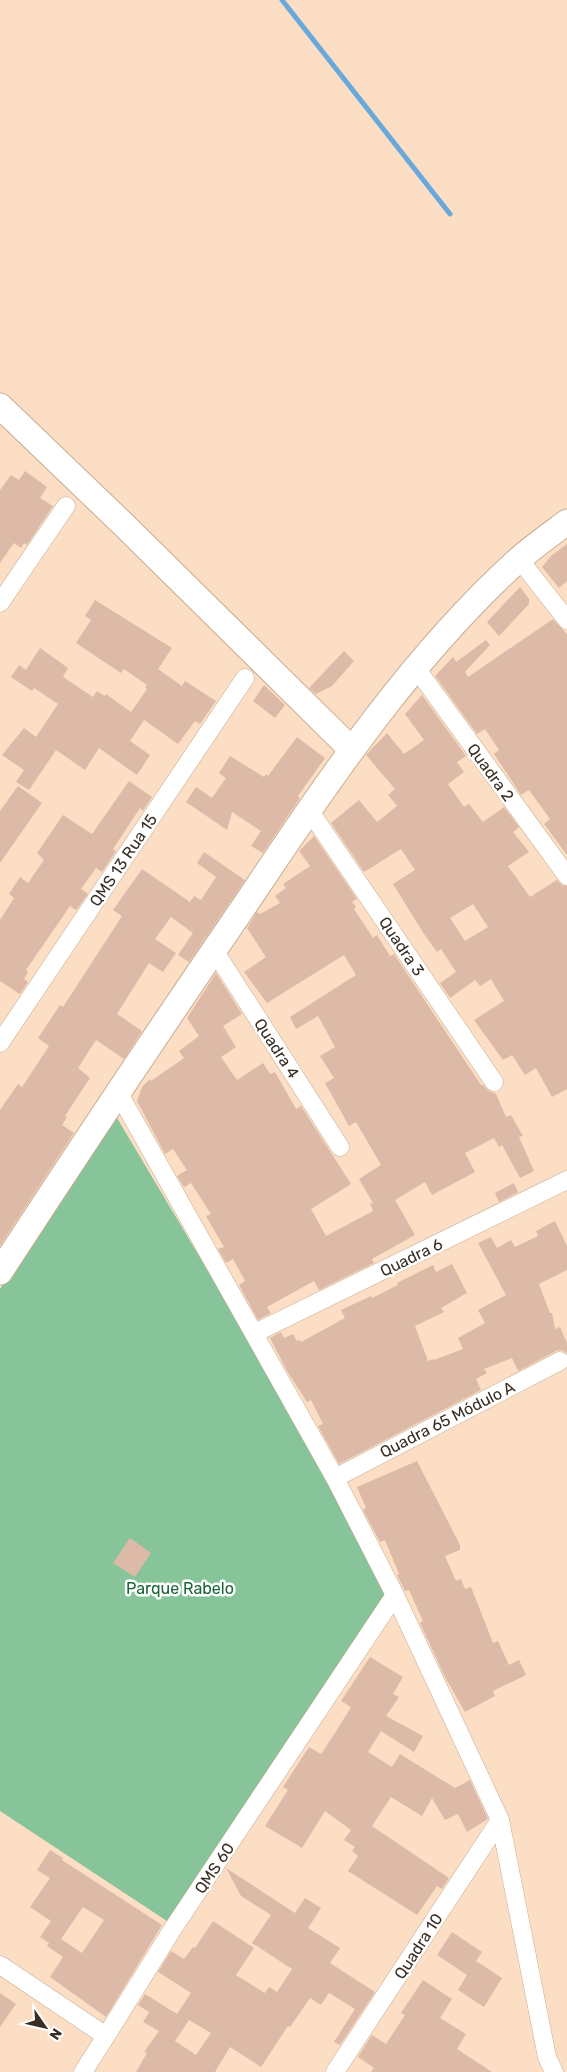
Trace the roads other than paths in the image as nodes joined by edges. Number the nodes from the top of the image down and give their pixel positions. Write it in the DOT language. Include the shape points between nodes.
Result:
graph roads {
  1 [pos="0,406"];
  2 [pos="66,506"];
  3 [pos="567,522"];
  4 [pos="519,559"];
  5 [pos="0,603"];
  6 [pos="567,620"];
  7 [pos="416,668"];
  8 [pos="245,678"];
  9 [pos="352,750"];
  10 [pos="309,810"];
  11 [pos="567,876"];
  12 [pos="214,950"];
  13 [pos="0,1043"];
  14 [pos="494,1082"];
  15 [pos="118,1092"];
  16 [pos="340,1147"];
  17 [pos="567,1180"];
  18 [pos="0,1272"];
  19 [pos="255,1333"];
  20 [pos="560,1361"];
  21 [pos="335,1478"];
  22 [pos="395,1595"];
  23 [pos="500,1820"];
  24 [pos="0,1965"];
  25 [pos="106,2036"];
  26 [pos="546,2067"];
  27 [pos="83,2072"];
  28 [pos="335,2072"];
  1 -- 9 [label="street"];
  2 -- 5 [label="street"];
  3 -- 4 [label="street"];
  4 -- 6 [label="street"];
  4 -- 7 [label="street"];
  7 -- 9 [label="street"];
  7 -- 11 [label="street, Quadra 2"];
  8 -- 13 [label="street, QMS 13 Rua 15"];
  9 -- 10 [label="street"];
  10 -- 12 [label="street"];
  10 -- 14 [label="street, Quadra 3"];
  12 -- 15 [label="street"];
  12 -- 16 [label="street, Quadra 4"];
  15 -- 18 [label="street"];
  15 -- 19 [label="street"];
  17 -- 19 [label="street, Quadra 6"];
  19 -- 21 [label="street"];
  20 -- 21 [label="street, Quadra 65 Módulo A"];
  21 -- 22 [label="street"];
  22 -- 23 [label="street"];
  22 -- 25 [label="street, QMS 60" via="172,1930"];
  23 -- 26 [label="street"];
  23 -- 28 [label="street, Quadra 10"];
  24 -- 25 [label="street"];
  25 -- 27 [label="street, QMS 60"];
}
